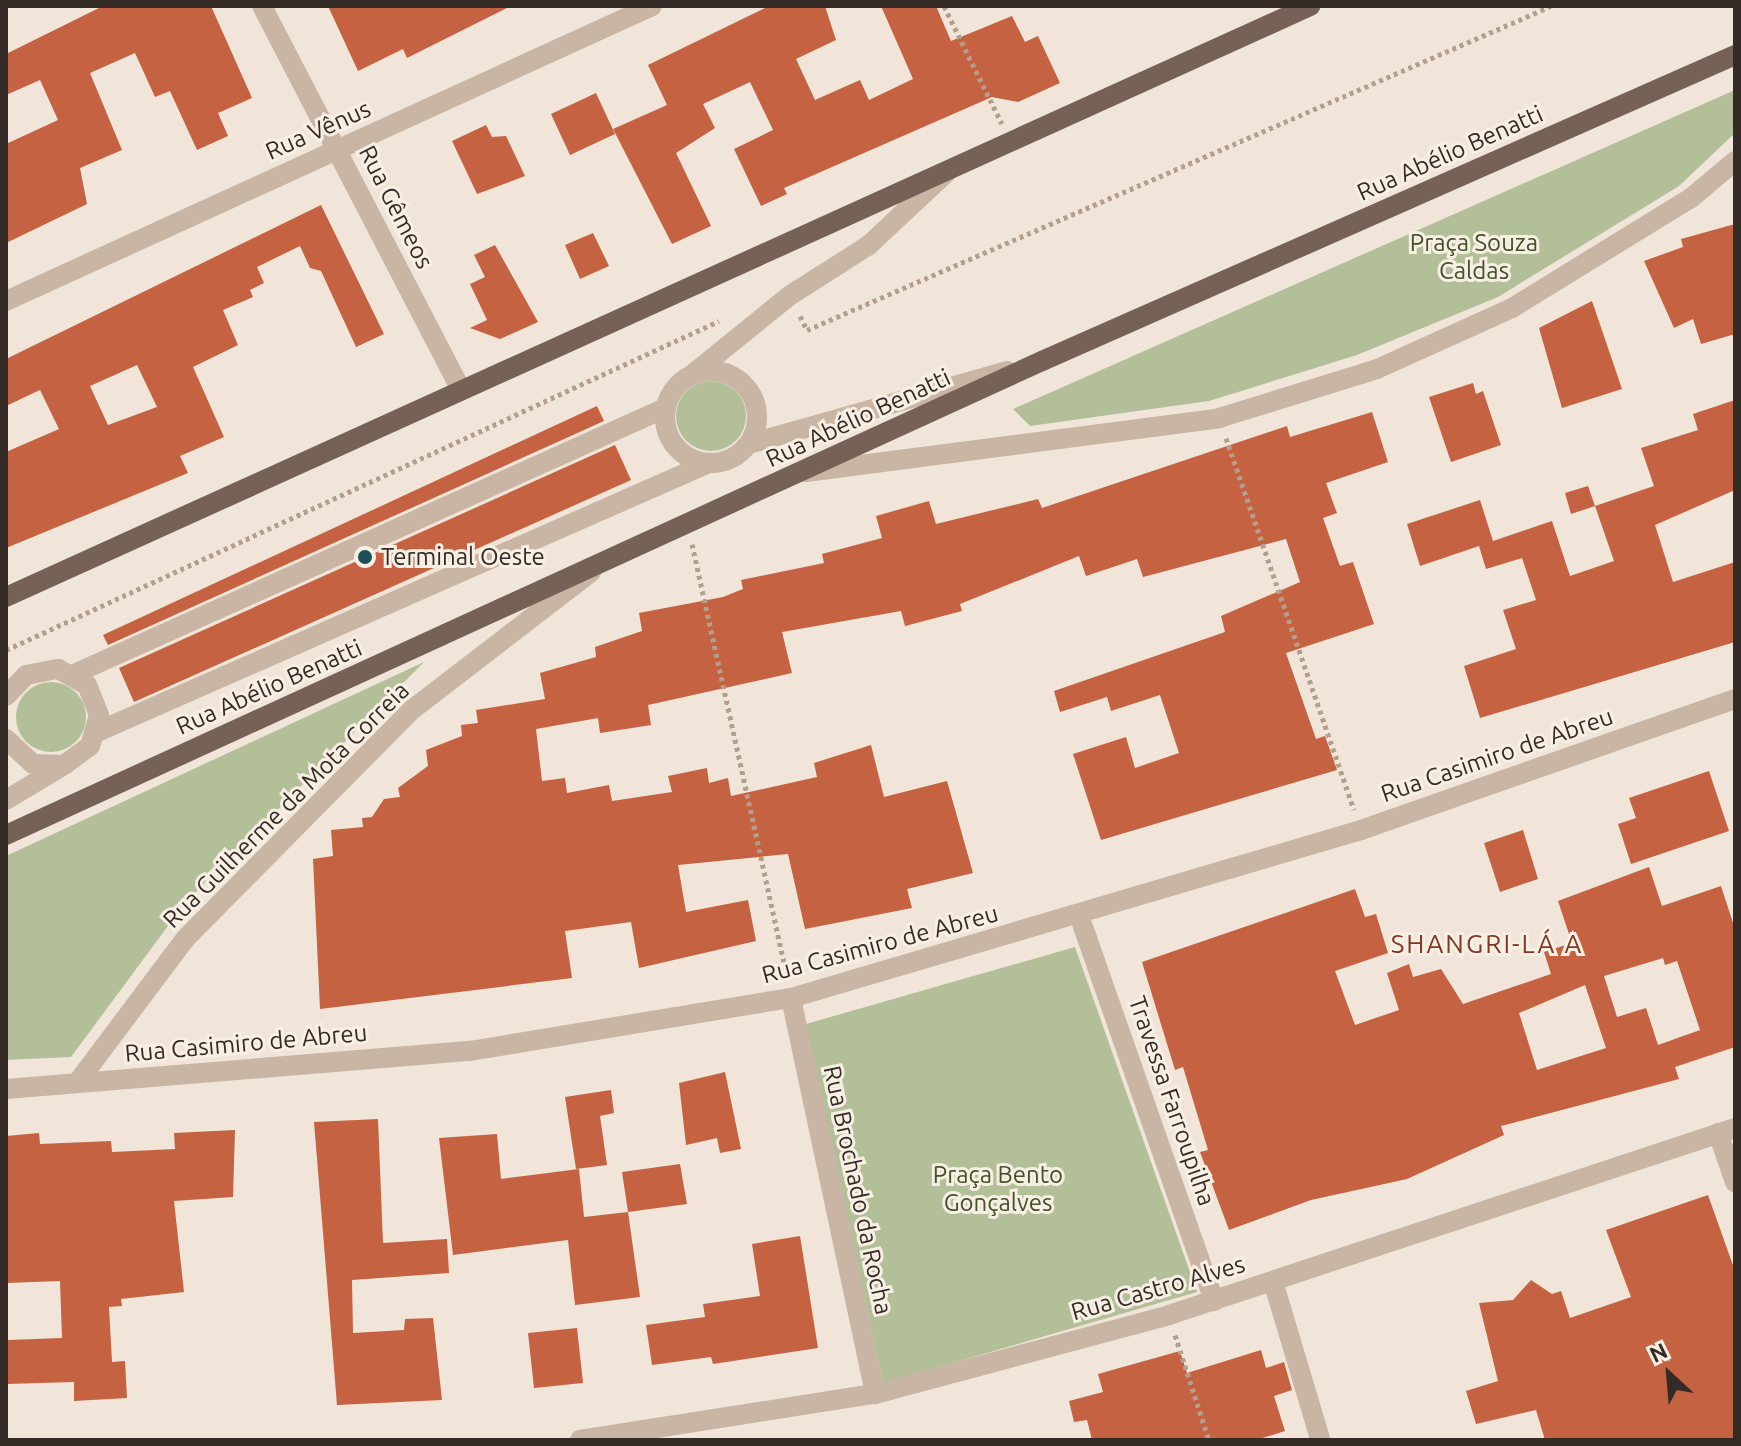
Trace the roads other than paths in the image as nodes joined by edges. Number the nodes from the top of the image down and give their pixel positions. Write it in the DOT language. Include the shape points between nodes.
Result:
graph roads {
  1 [pos="262,6"];
  2 [pos="652,6"];
  3 [pos="1310,6"];
  4 [pos="1735,55"];
  5 [pos="337,150"];
  6 [pos="1735,161"];
  7 [pos="950,169"];
  8 [pos="6,301"];
  9 [pos="1042,361"];
  10 [pos="694,373"];
  11 [pos="461,390"];
  12 [pos="665,408"];
  13 [pos="749,444"];
  14 [pos="709,463"];
  15 [pos="802,472"];
  16 [pos="601,565"];
  17 [pos="6,597"];
  18 [pos="74,674"];
  19 [pos="10,687"];
  20 [pos="1735,699"];
  21 [pos="97,732"];
  22 [pos="6,739"];
  23 [pos="64,765"];
  24 [pos="6,800"];
  25 [pos="6,835"];
  26 [pos="1080,918"];
  27 [pos="791,998"];
  28 [pos="77,1083"];
  29 [pos="6,1089"];
  30 [pos="1727,1130"];
  31 [pos="1735,1182"];
  32 [pos="1273,1281"];
  33 [pos="1214,1301"];
  34 [pos="875,1394"];
  35 [pos="1320,1439"];
  36 [pos="580,1440"];
  1 -- 5 [label="street, Rua Gêmeos"];
  2 -- 5 [label="street, Rua Vênus"];
  3 -- 7 [label="main road"];
  4 -- 9 [label="main road, Rua Abélio Benatti"];
  5 -- 8 [label="street, Rua Vênus"];
  5 -- 11 [label="street, Rua Gêmeos"];
  6 -- 15 [label="street" via="1691,198 1512,308 1377,369 1219,418"];
  7 -- 10 [label="street" via="869,245 789,296"];
  7 -- 11 [label="main road"];
  9 -- 13 [label="street"];
  9 -- 15 [label="main road, Rua Abélio Benatti"];
  10 -- 12 [label="street"];
  10 -- 13 [label="street" via="724,372 748,388 758,416"];
  11 -- 17 [label="main road"];
  12 -- 14 [label="street" via="680,452"];
  12 -- 18 [label="street"];
  13 -- 14 [label="street"];
  14 -- 21 [label="street"];
  15 -- 16 [label="main road, Rua Abélio Benatti"];
  16 -- 25 [label="main road, Rua Abélio Benatti"];
  16 -- 28 [label="street, Rua Guilherme da Mota Correia" via="413,709 186,938"];
  18 -- 19 [label="street" via="42,669"];
  18 -- 21 [label="street" via="96,699"];
  20 -- 26 [label="street, Rua Casimiro de Abreu" via="1361,830"];
  21 -- 23 [label="street"];
  22 -- 23 [label="street" via="33,764"];
  23 -- 24 [label="street"];
  26 -- 27 [label="street, Rua Casimiro de Abreu"];
  26 -- 33 [label="street, Travessa Farroupilha"];
  27 -- 28 [label="street, Rua Casimiro de Abreu" via="470,1051"];
  27 -- 34 [label="street, Rua Brochado da Rocha"];
  28 -- 29 [label="street, Rua Casimiro de Abreu"];
  30 -- 31 [label="street"];
  30 -- 32 [label="street, Rua Castro Alves"];
  32 -- 33 [label="street, Rua Castro Alves"];
  32 -- 35 [label="street"];
  33 -- 34 [label="street, Rua Castro Alves"];
  34 -- 36 [label="street, Rua Castro Alves"];
}
